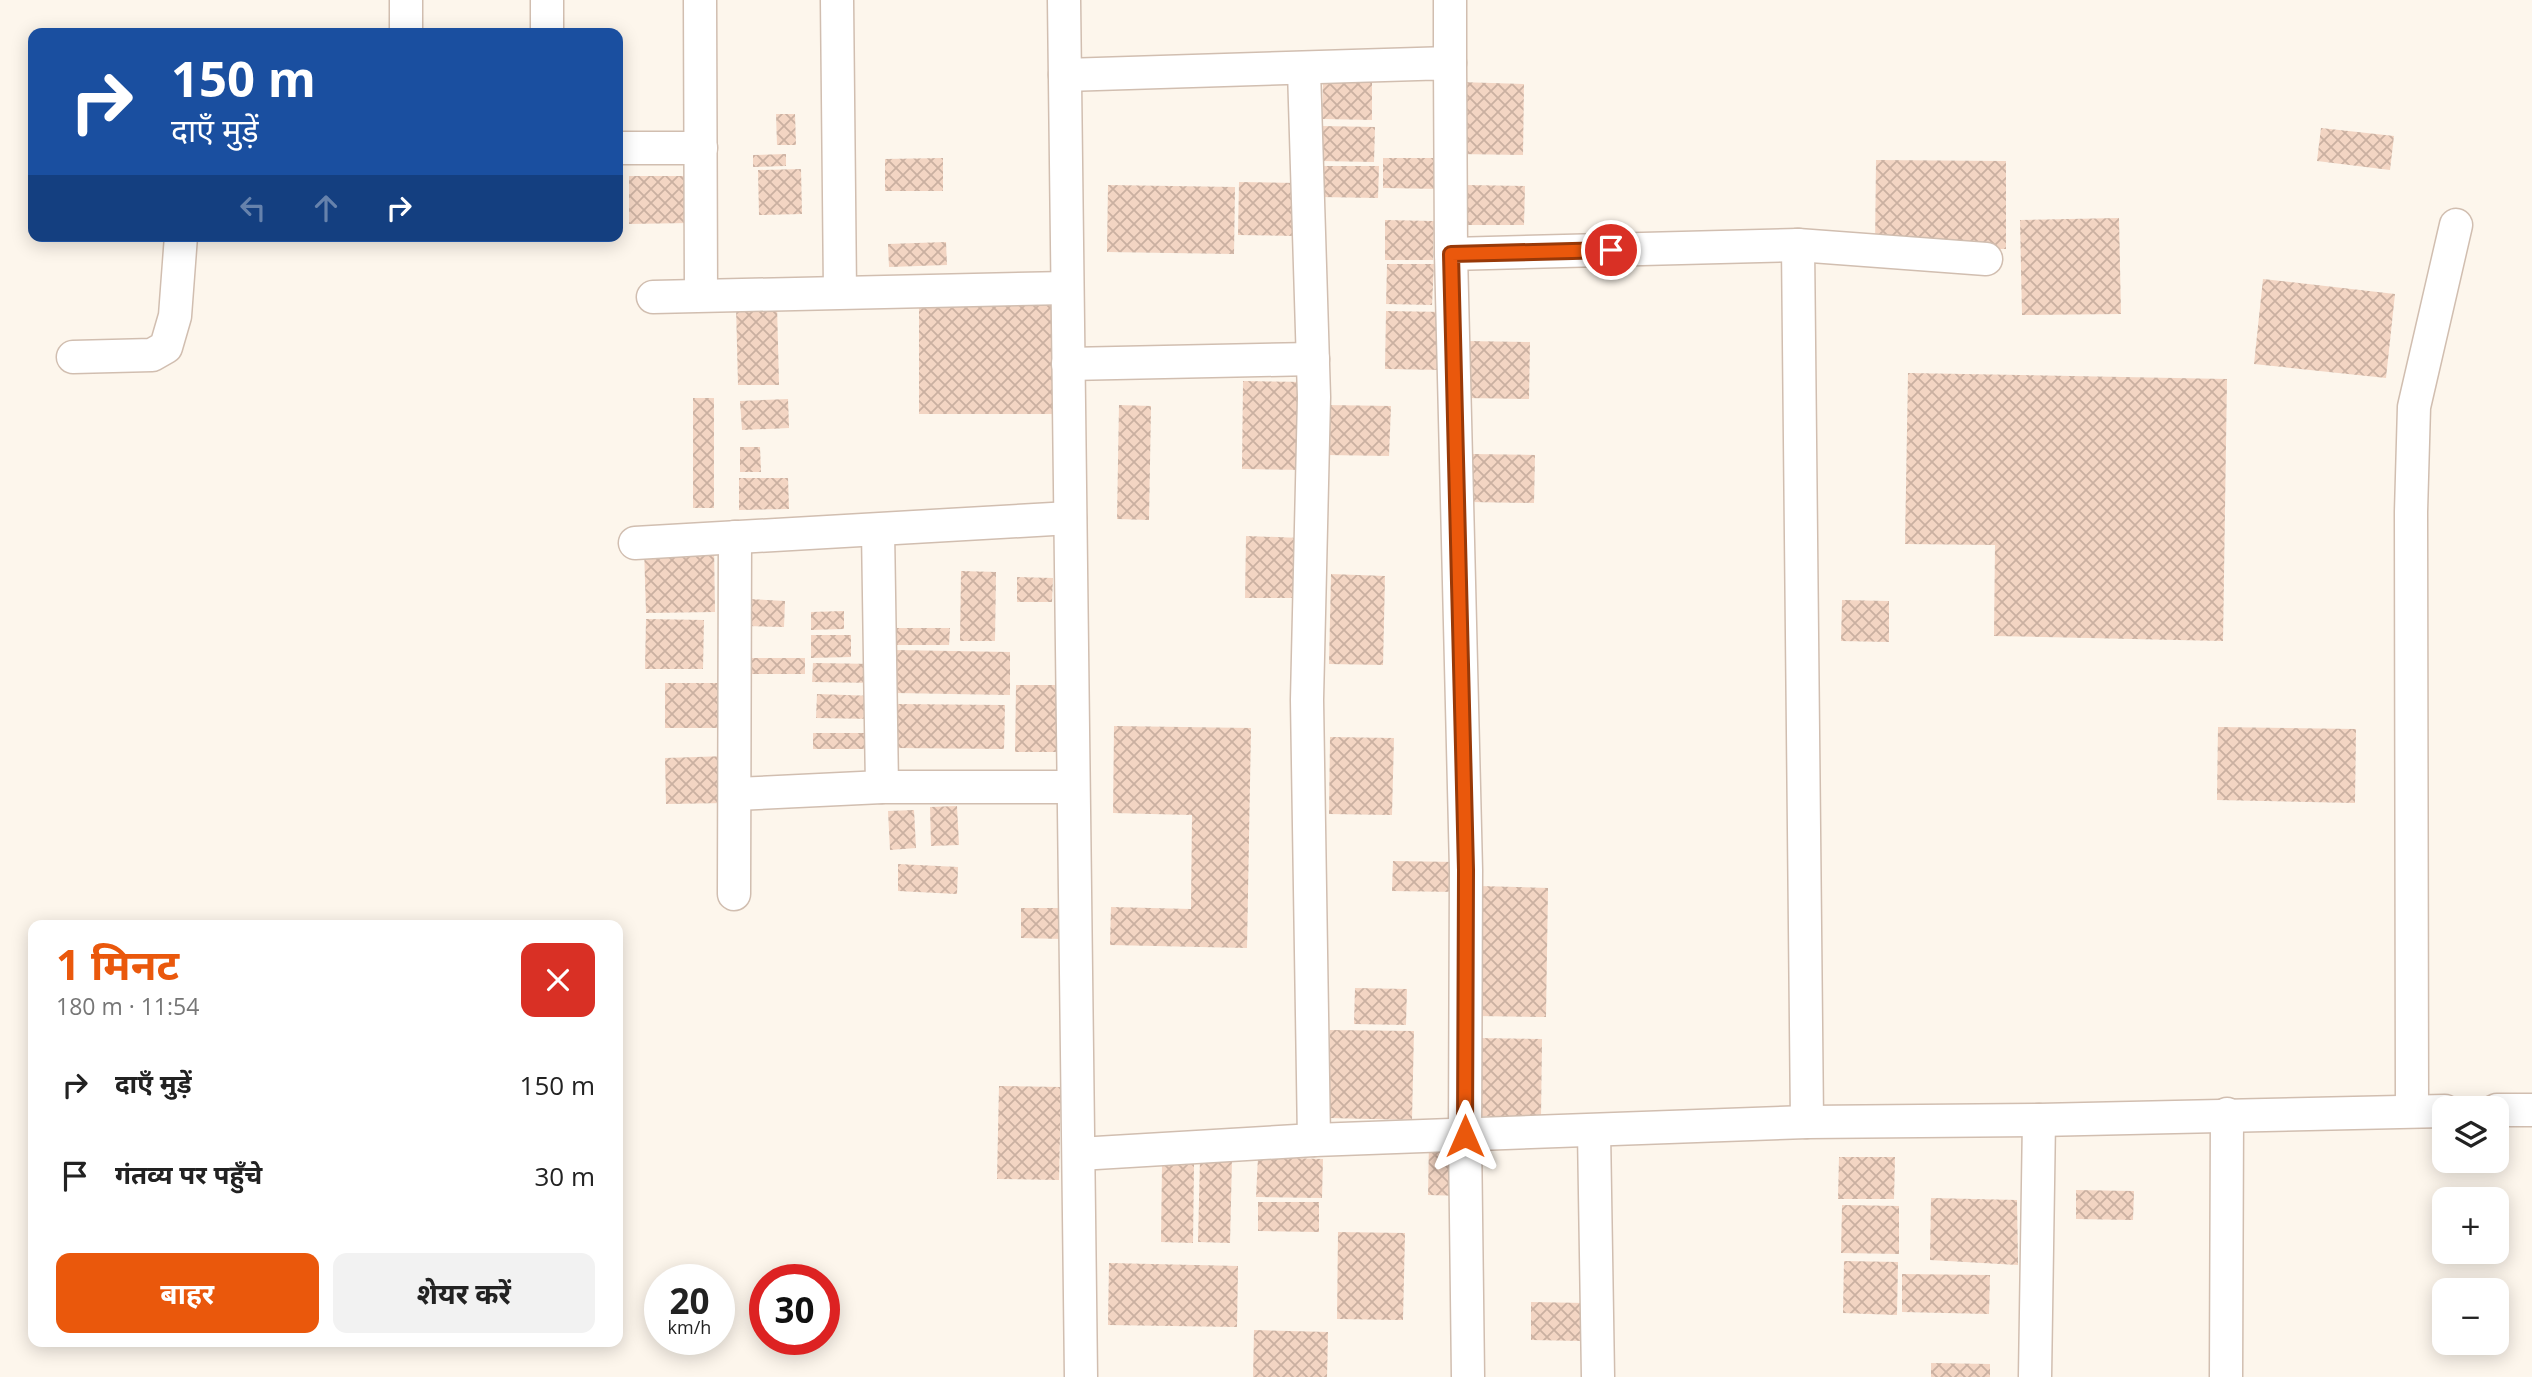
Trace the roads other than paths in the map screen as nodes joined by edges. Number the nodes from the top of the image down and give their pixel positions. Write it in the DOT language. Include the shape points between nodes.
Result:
graph roads {
  1 [pos="406,0"];
  2 [pos="547,0"];
  3 [pos="700,0"];
  4 [pos="837,0"];
  5 [pos="1064,0"];
  6 [pos="1450,0"];
  7 [pos="406,28"];
  8 [pos="547,28"];
  9 [pos="1450,64"];
  10 [pos="1304,69"];
  11 [pos="1065,75"];
  12 [pos="623,148"];
  13 [pos="701,148"];
  14 [pos="2456,225"];
  15 [pos="181,242"];
  16 [pos="1798,245"];
  17 [pos="1451,254"];
  18 [pos="1986,260"];
  19 [pos="1067,288"];
  20 [pos="840,292"];
  21 [pos="701,295"];
  22 [pos="653,297"];
  23 [pos="73,357"];
  24 [pos="1313,359"];
  25 [pos="1068,364"];
  26 [pos="1070,518"];
  27 [pos="878,530"];
  28 [pos="735,537"];
  29 [pos="635,542"];
  30 [pos="882,787"];
  31 [pos="1073,788"];
  32 [pos="736,794"];
  33 [pos="734,894"];
  34 [pos="2509,1110"];
  35 [pos="2532,1110"];
  36 [pos="2412,1111"];
  37 [pos="2432,1111"];
  38 [pos="2227,1114"];
  39 [pos="2039,1119"];
  40 [pos="1807,1122"];
  41 [pos="1594,1131"];
  42 [pos="1465,1136"];
  43 [pos="1314,1140"];
  44 [pos="1079,1154"];
  45 [pos="1081,1377"];
  46 [pos="1468,1377"];
  47 [pos="1598,1377"];
  48 [pos="2035,1377"];
  49 [pos="2226,1377"];
  1 -- 7 [label="street"];
  2 -- 8 [label="street"];
  3 -- 13 [label="street"];
  4 -- 20 [label="street"];
  5 -- 11 [label="street"];
  6 -- 9 [label="street"];
  9 -- 10 [label="street"];
  9 -- 17 [label="street"];
  10 -- 11 [label="street"];
  10 -- 24 [label="street"];
  11 -- 19 [label="street"];
  12 -- 13 [label="street"];
  13 -- 21 [label="street"];
  14 -- 36 [label="street" via="2413,407"];
  15 -- 23 [label="street" via="175,316 166,346 152,355"];
  16 -- 17 [label="street"];
  16 -- 18 [label="street"];
  16 -- 40 [label="street"];
  17 -- 42 [label="street" via="1466,870"];
  19 -- 20 [label="street"];
  19 -- 25 [label="street"];
  20 -- 21 [label="street"];
  21 -- 22 [label="street"];
  24 -- 25 [label="street"];
  24 -- 43 [label="street" via="1307,700"];
  25 -- 26 [label="street"];
  26 -- 27 [label="street"];
  26 -- 31 [label="street"];
  27 -- 28 [label="street"];
  27 -- 30 [label="street"];
  28 -- 29 [label="street"];
  28 -- 32 [label="street"];
  30 -- 31 [label="street"];
  30 -- 32 [label="street"];
  31 -- 44 [label="street"];
  32 -- 33 [label="street"];
  34 -- 35 [label="street"];
  36 -- 37 [label="street"];
  36 -- 38 [label="street"];
  38 -- 39 [label="street"];
  38 -- 49 [label="street"];
  39 -- 40 [label="street"];
  39 -- 48 [label="street"];
  40 -- 41 [label="street"];
  41 -- 42 [label="street"];
  41 -- 47 [label="street"];
  42 -- 43 [label="street"];
  42 -- 46 [label="street"];
  43 -- 44 [label="street"];
  44 -- 45 [label="street"];
}
